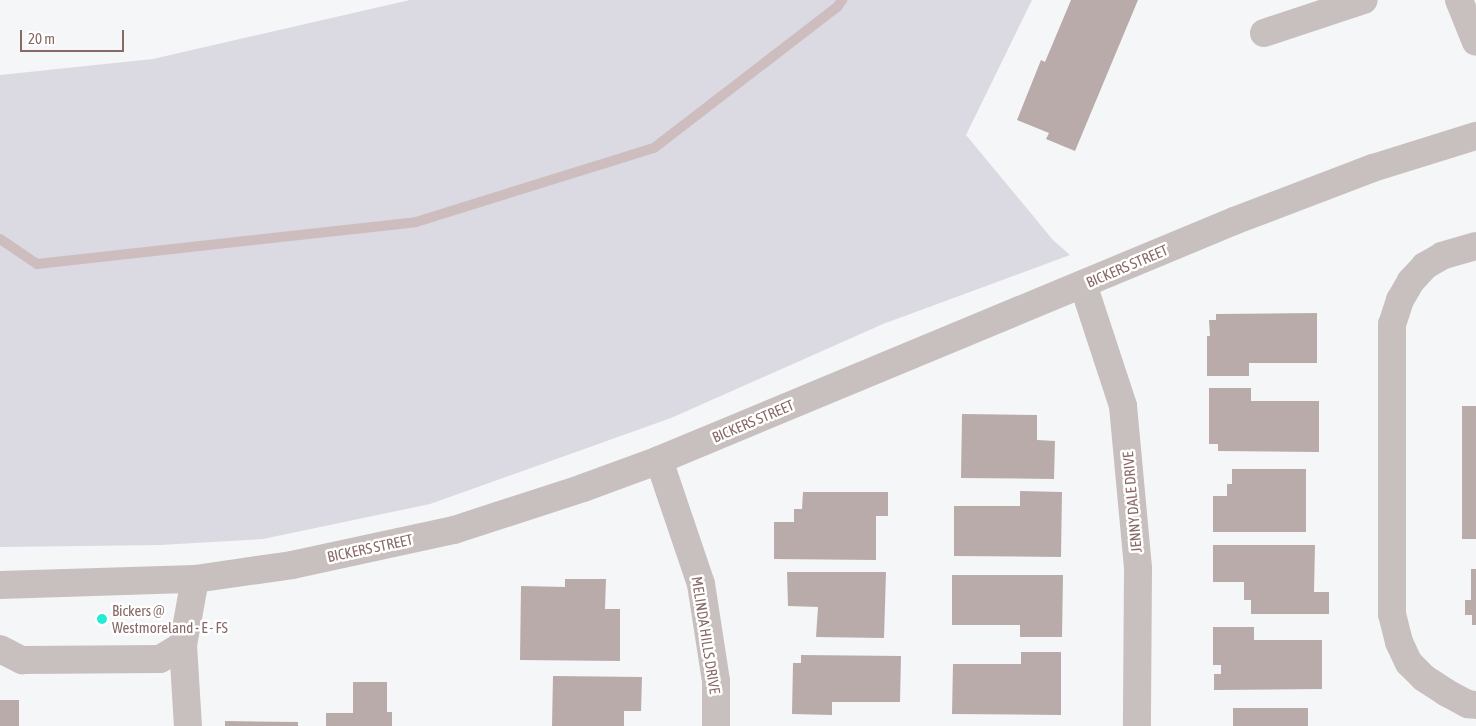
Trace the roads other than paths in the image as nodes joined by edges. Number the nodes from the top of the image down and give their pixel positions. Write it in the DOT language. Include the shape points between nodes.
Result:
graph roads {
  1 [pos="1364,0"];
  2 [pos="1459,0"];
  3 [pos="1264,33"];
  4 [pos="1476,42"];
  5 [pos="1476,136"];
  6 [pos="1476,246"];
  7 [pos="1083,284"];
  8 [pos="659,460"];
  9 [pos="195,579"];
  10 [pos="0,585"];
  11 [pos="183,645"];
  12 [pos="0,649"];
  13 [pos="1476,705"];
  14 [pos="188,726"];
  15 [pos="716,726"];
  16 [pos="1137,726"];
  1 -- 3 [label="street"];
  2 -- 4 [label="street"];
  5 -- 7 [label="street, BICKERS STREET" via="1373,168"];
  6 -- 13 [label="street" via="1442,256 1425,266 1411,280 1392,324 1392,614 1399,642 1409,662 1424,678 1447,693"];
  7 -- 8 [label="street, BICKERS STREET"];
  7 -- 16 [label="street, JENNY DALE DRIVE" via="1124,406 1138,569"];
  8 -- 9 [label="street, BICKERS STREET" via="454,530 292,565"];
  8 -- 15 [label="street, MELINDA HILLS DRIVE" via="701,584 716,681"];
  9 -- 10 [label="street, BICKERS STREET"];
  9 -- 11 [label="street"];
  11 -- 12 [label="street" via="160,659 22,660"];
  11 -- 14 [label="street"];
}
